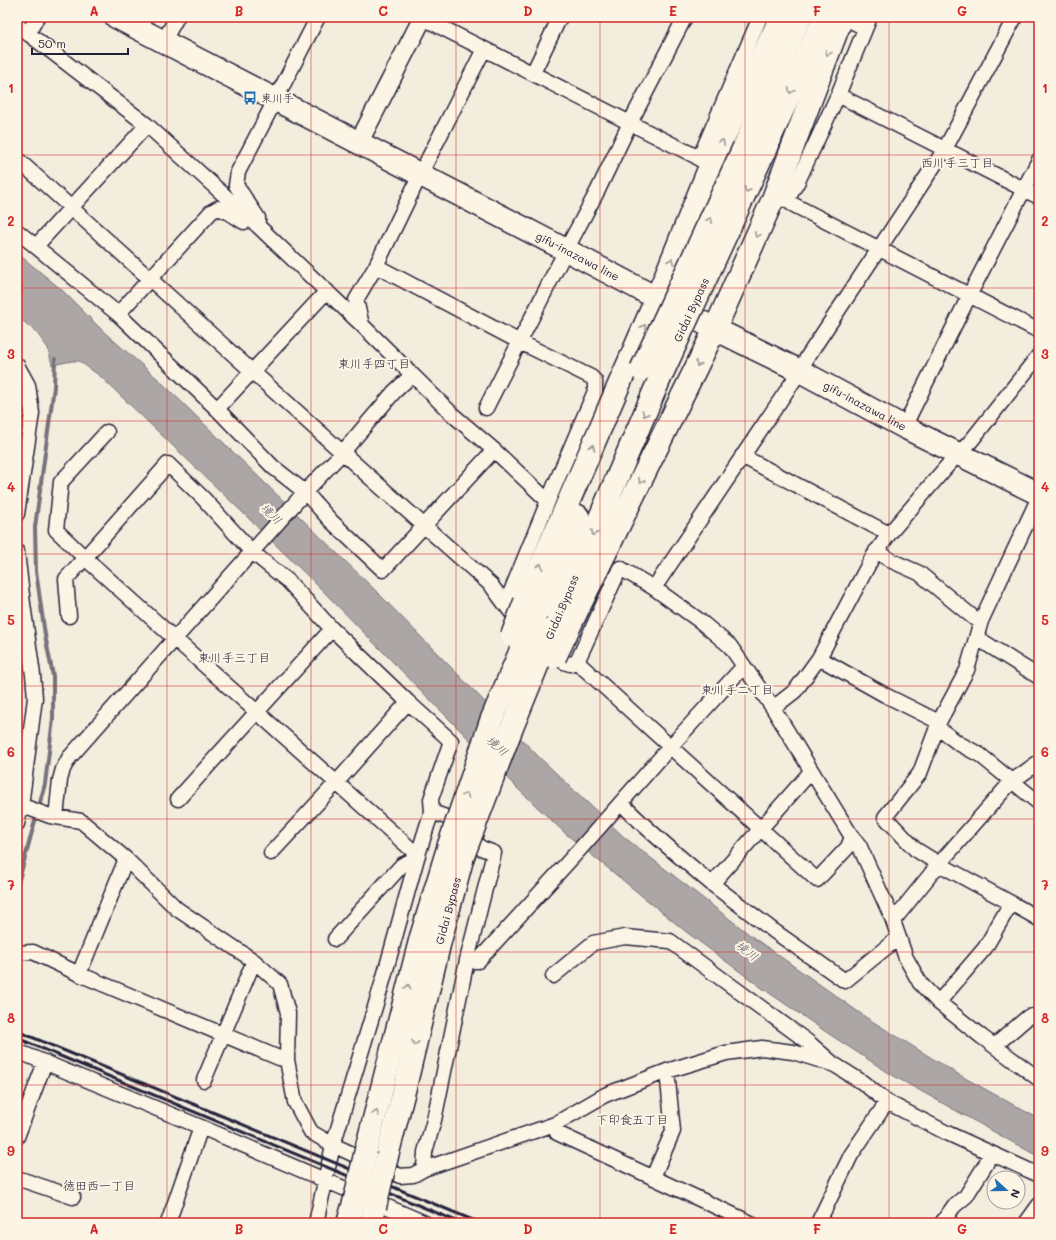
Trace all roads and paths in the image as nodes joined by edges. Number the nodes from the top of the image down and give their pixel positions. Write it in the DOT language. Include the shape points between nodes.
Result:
graph roads {
  1 [pos="37,17"];
  2 [pos="116,17"];
  3 [pos="177,17"];
  4 [pos="318,17"];
  5 [pos="422,17"];
  6 [pos="560,17"];
  7 [pos="685,17"];
  8 [pos="760,17"];
  9 [pos="782,17"];
  10 [pos="800,17"];
  11 [pos="824,17"];
  12 [pos="1015,17"];
  13 [pos="846,19"];
  14 [pos="867,22"];
  15 [pos="17,25"];
  16 [pos="28,34"];
  17 [pos="164,42"];
  18 [pos="484,49"];
  19 [pos="533,73"];
  20 [pos="838,95"];
  21 [pos="275,99"];
  22 [pos="630,123"];
  23 [pos="147,125"];
  24 [pos="359,142"];
  25 [pos="945,149"];
  26 [pos="17,159"];
  27 [pos="1039,160"];
  28 [pos="705,162"];
  29 [pos="420,175"];
  30 [pos="1024,189"];
  31 [pos="1039,197"];
  32 [pos="780,199"];
  33 [pos="71,207"];
  34 [pos="258,226"];
  35 [pos="17,231"];
  36 [pos="36,246"];
  37 [pos="879,249"];
  38 [pos="566,250"];
  39 [pos="376,266"];
  40 [pos="150,278"];
  41 [pos="327,291"];
  42 [pos="969,296"];
  43 [pos="657,297"];
  44 [pos="118,314"];
  45 [pos="362,325"];
  46 [pos="715,329"];
  47 [pos="1039,331"];
  48 [pos="520,342"];
  49 [pos="1039,356"];
  50 [pos="17,366"];
  51 [pos="800,371"];
  52 [pos="252,372"];
  53 [pos="651,374"];
  54 [pos="412,375"];
  55 [pos="486,408"];
  56 [pos="217,409"];
  57 [pos="904,427"];
  58 [pos="106,432"];
  59 [pos="494,450"];
  60 [pos="342,453"];
  61 [pos="958,453"];
  62 [pos="742,456"];
  63 [pos="1039,494"];
  64 [pos="302,496"];
  65 [pos="1039,497"];
  66 [pos="548,501"];
  67 [pos="17,514"];
  68 [pos="423,526"];
  69 [pos="889,534"];
  70 [pos="255,548"];
  71 [pos="876,551"];
  72 [pos="17,552"];
  73 [pos="84,558"];
  74 [pos="654,588"];
  75 [pos="522,606"];
  76 [pos="69,616"];
  77 [pos="981,621"];
  78 [pos="332,628"];
  79 [pos="175,639"];
  80 [pos="976,639"];
  81 [pos="819,658"];
  82 [pos="577,662"];
  83 [pos="744,666"];
  84 [pos="1039,677"];
  85 [pos="408,702"];
  86 [pos="773,708"];
  87 [pos="256,711"];
  88 [pos="938,725"];
  89 [pos="510,735"];
  90 [pos="670,747"];
  91 [pos="1039,762"];
  92 [pos="813,773"];
  93 [pos="1011,782"];
  94 [pos="336,783"];
  95 [pos="178,799"];
  96 [pos="1039,803"];
  97 [pos="21,806"];
  98 [pos="617,807"];
  99 [pos="432,812"];
  100 [pos="53,816"];
  101 [pos="17,824"];
  102 [pos="760,829"];
  103 [pos="852,837"];
  104 [pos="456,851"];
  105 [pos="271,853"];
  106 [pos="417,858"];
  107 [pos="126,859"];
  108 [pos="939,864"];
  109 [pos="712,884"];
  110 [pos="1011,903"];
  111 [pos="892,918"];
  112 [pos="1039,919"];
  113 [pos="335,939"];
  114 [pos="900,940"];
  115 [pos="19,953"];
  116 [pos="467,960"];
  117 [pos="254,961"];
  118 [pos="79,974"];
  119 [pos="553,976"];
  120 [pos="938,1002"];
  121 [pos="1039,1015"];
  122 [pos="222,1034"];
  123 [pos="996,1047"];
  124 [pos="17,1051"];
  125 [pos="287,1060"];
  126 [pos="45,1062"];
  127 [pos="835,1065"];
  128 [pos="667,1070"];
  129 [pos="1039,1079"];
  130 [pos="204,1080"];
  131 [pos="887,1102"];
  132 [pos="555,1124"];
  133 [pos="201,1127"];
  134 [pos="17,1137"];
  135 [pos="333,1145"];
  136 [pos="990,1154"];
  137 [pos="424,1169"];
  138 [pos="1039,1175"];
  139 [pos="653,1177"];
  140 [pos="17,1178"];
  141 [pos="326,1179"];
  142 [pos="73,1197"];
  143 [pos="1038,1208"];
  144 [pos="373,1215"];
  145 [pos="404,1218"];
  146 [pos="168,1223"];
  147 [pos="316,1223"];
  148 [pos="348,1223"];
  149 [pos="425,1223"];
  150 [pos="751,1223"];
  151 [pos="818,1223"];
  152 [pos="942,1223"];
  153 [pos="1026,1223"];
  1 -- 16 [label="street"];
  2 -- 17 [label="main road, gifu-inazawa line"];
  3 -- 17 [label="street"];
  4 -- 21 [label="street"];
  5 -- 18 [label="street"];
  5 -- 24 [label="street"];
  6 -- 19 [label="street"];
  7 -- 22 [label="street"];
  8 -- 28 [label="street"];
  28 -- 9 [label="main road, one-way"];
  53 -- 10 [label="main road, Gidai Bypass, one-way, bridge"];
  11 -- 53 [label="main road, Gidai Bypass, one-way, bridge" via="764,154"];
  12 -- 25 [label="street"];
  13 -- 14 [label="street"];
  13 -- 32 [label="main road, one-way"];
  14 -- 20 [label="street"];
  15 -- 16 [label="street"];
  16 -- 23 [label="street"];
  17 -- 21 [label="main road, gifu-inazawa line"];
  18 -- 19 [label="street"];
  18 -- 29 [label="street"];
  19 -- 22 [label="street"];
  20 -- 25 [label="street"];
  20 -- 32 [label="street" via="798,181"];
  21 -- 24 [label="main road, gifu-inazawa line"];
  21 -- 34 [label="street" via="238,172 236,185 258,218"];
  22 -- 28 [label="street"];
  22 -- 38 [label="street"];
  23 -- 33 [label="street"];
  23 -- 34 [label="street"];
  24 -- 29 [label="main road, gifu-inazawa line"];
  25 -- 30 [label="street"];
  25 -- 37 [label="street"];
  26 -- 33 [label="street"];
  27 -- 30 [label="street"];
  43 -- 28 [label="main road, one-way"];
  29 -- 38 [label="main road, gifu-inazawa line"];
  29 -- 39 [label="street"];
  30 -- 31 [label="street"];
  30 -- 42 [label="street"];
  32 -- 37 [label="street"];
  32 -- 46 [label="main road, one-way"];
  33 -- 36 [label="street"];
  33 -- 40 [label="street"];
  34 -- 40 [label="street" via="251,226 218,208 211,212"];
  34 -- 41 [label="street"];
  35 -- 36 [label="street"];
  36 -- 44 [label="street"];
  37 -- 42 [label="street"];
  37 -- 51 [label="street"];
  38 -- 43 [label="main road, gifu-inazawa line"];
  38 -- 48 [label="street"];
  39 -- 45 [label="street" via="356,300"];
  39 -- 48 [label="street"];
  40 -- 44 [label="street"];
  40 -- 52 [label="street"];
  41 -- 45 [label="street"];
  41 -- 52 [label="street"];
  42 -- 47 [label="street"];
  42 -- 57 [label="street"];
  43 -- 46 [label="main road, gifu-inazawa line"];
  75 -- 43 [label="main road, one-way"];
  44 -- 56 [label="street"];
  45 -- 54 [label="street"];
  46 -- 51 [label="main road, gifu-inazawa line"];
  46 -- 89 [label="main road, one-way, bridge" via="527,719"];
  48 -- 55 [label="street"];
  48 -- 66 [label="street" via="595,381 595,391"];
  49 -- 61 [label="street" via="971,441"];
  50 -- 67 [label="street" via="28,385 32,413"];
  51 -- 57 [label="main road, gifu-inazawa line"];
  51 -- 62 [label="street"];
  52 -- 56 [label="street"];
  52 -- 60 [label="street"];
  53 -- 75 [label="main road, Gidai Bypass"];
  53 -- 89 [label="main road, Gidai Bypass, one-way, bridge"];
  54 -- 59 [label="street"];
  54 -- 60 [label="street" via="394,392"];
  56 -- 64 [label="street"];
  57 -- 61 [label="main road, gifu-inazawa line"];
  58 -- 73 [label="street" via="61,482 56,530"];
  59 -- 66 [label="street"];
  59 -- 68 [label="street"];
  60 -- 64 [label="street"];
  60 -- 68 [label="street"];
  61 -- 63 [label="main road, gifu-inazawa line"];
  61 -- 69 [label="street"];
  62 -- 69 [label="street"];
  62 -- 74 [label="street"];
  64 -- 68 [label="street" via="383,570"];
  64 -- 70 [label="street"];
  65 -- 77 [label="street"];
  66 -- 75 [label="street" via="510,594"];
  68 -- 75 [label="street" via="491,585"];
  69 -- 71 [label="street"];
  70 -- 73 [label="street" via="168,464"];
  70 -- 78 [label="street"];
  70 -- 79 [label="street"];
  71 -- 77 [label="street" via="919,573"];
  71 -- 81 [label="street"];
  72 -- 97 [label="street" via="35,698"];
  73 -- 76 [label="street" via="66,579"];
  73 -- 79 [label="street"];
  74 -- 82 [label="street" via="620,568"];
  74 -- 83 [label="street" via="730,646"];
  75 -- 82 [label="street" via="513,616 564,662"];
  104 -- 75 [label="main road, Gidai Bypass, one-way, bridge" via="492,721 491,692"];
  77 -- 80 [label="street"];
  78 -- 85 [label="street"];
  78 -- 87 [label="street"];
  79 -- 87 [label="street"];
  79 -- 100 [label="street" via="69,758 63,768"];
  80 -- 84 [label="street"];
  80 -- 88 [label="street" via="967,670"];
  81 -- 86 [label="street" via="795,690"];
  81 -- 88 [label="street"];
  82 -- 90 [label="street"];
  83 -- 86 [label="street"];
  83 -- 90 [label="street"];
  85 -- 94 [label="street"];
  85 -- 99 [label="street" via="451,741 431,799"];
  86 -- 92 [label="street"];
  87 -- 94 [label="street"];
  87 -- 95 [label="street"];
  88 -- 93 [label="street" via="958,743 980,755"];
  88 -- 108 [label="street" via="920,773 885,817 915,848"];
  89 -- 104 [label="main road, Gidai Bypass, bridge"];
  90 -- 98 [label="street"];
  90 -- 102 [label="street"];
  91 -- 93 [label="street"];
  92 -- 102 [label="street" via="807,776"];
  92 -- 103 [label="street"];
  93 -- 96 [label="street"];
  93 -- 108 [label="street"];
  94 -- 105 [label="street"];
  94 -- 106 [label="street" via="412,850"];
  97 -- 100 [label="street"];
  97 -- 101 [label="street"];
  98 -- 109 [label="street"];
  98 -- 116 [label="street" via="478,961"];
  99 -- 106 [label="street"];
  99 -- 116 [label="street" via="446,817 481,848 494,853"];
  100 -- 107 [label="street" via="81,821"];
  102 -- 103 [label="street" via="817,880 848,847"];
  102 -- 109 [label="street"];
  103 -- 111 [label="street" via="859,844"];
  104 -- 144 [label="main road, Gidai Bypass, one-way, bridge" via="439,945"];
  148 -- 104 [label="main road, Gidai Bypass, one-way, bridge" via="421,937"];
  106 -- 113 [label="street" via="402,865"];
  106 -- 135 [label="street"];
  107 -- 117 [label="street" via="177,909"];
  107 -- 118 [label="street"];
  108 -- 110 [label="street"];
  108 -- 111 [label="street" via="897,916"];
  109 -- 114 [label="street" via="845,981 892,942"];
  110 -- 112 [label="street"];
  110 -- 120 [label="street" via="985,948"];
  111 -- 114 [label="street"];
  114 -- 120 [label="street" via="906,958 920,983"];
  115 -- 118 [label="street" via="33,952"];
  116 -- 137 [label="street" via="425,1152"];
  117 -- 122 [label="street"];
  117 -- 125 [label="street" via="280,984 288,1013"];
  118 -- 122 [label="street"];
  119 -- 127 [label="street" via="593,943 625,937 670,941 808,1042"];
  120 -- 123 [label="street"];
  121 -- 123 [label="street" via="1028,1017"];
  122 -- 125 [label="street"];
  122 -- 130 [label="street"];
  123 -- 129 [label="street"];
  124 -- 126 [label="street"];
  125 -- 135 [label="street" via="295,1102 311,1132"];
  126 -- 133 [label="street"];
  126 -- 134 [label="street"];
  127 -- 128 [label="street" via="793,1052 762,1048 726,1053"];
  127 -- 131 [label="street"];
  128 -- 132 [label="street" via="605,1095"];
  128 -- 139 [label="street" via="673,1131"];
  131 -- 136 [label="street"];
  131 -- 151 [label="street" via="851,1155"];
  132 -- 137 [label="street"];
  132 -- 139 [label="street" via="557,1132"];
  133 -- 141 [label="street"];
  133 -- 146 [label="street"];
  135 -- 137 [label="street" via="400,1176 413,1175"];
  135 -- 141 [label="street"];
  136 -- 138 [label="street"];
  136 -- 152 [label="street" via="966,1196 954,1206"];
  139 -- 150 [label="street"];
  140 -- 142 [label="street"];
  141 -- 145 [label="street"];
  141 -- 147 [label="street"];
  143 -- 153 [label="street"];
  145 -- 149 [label="street"];
}
